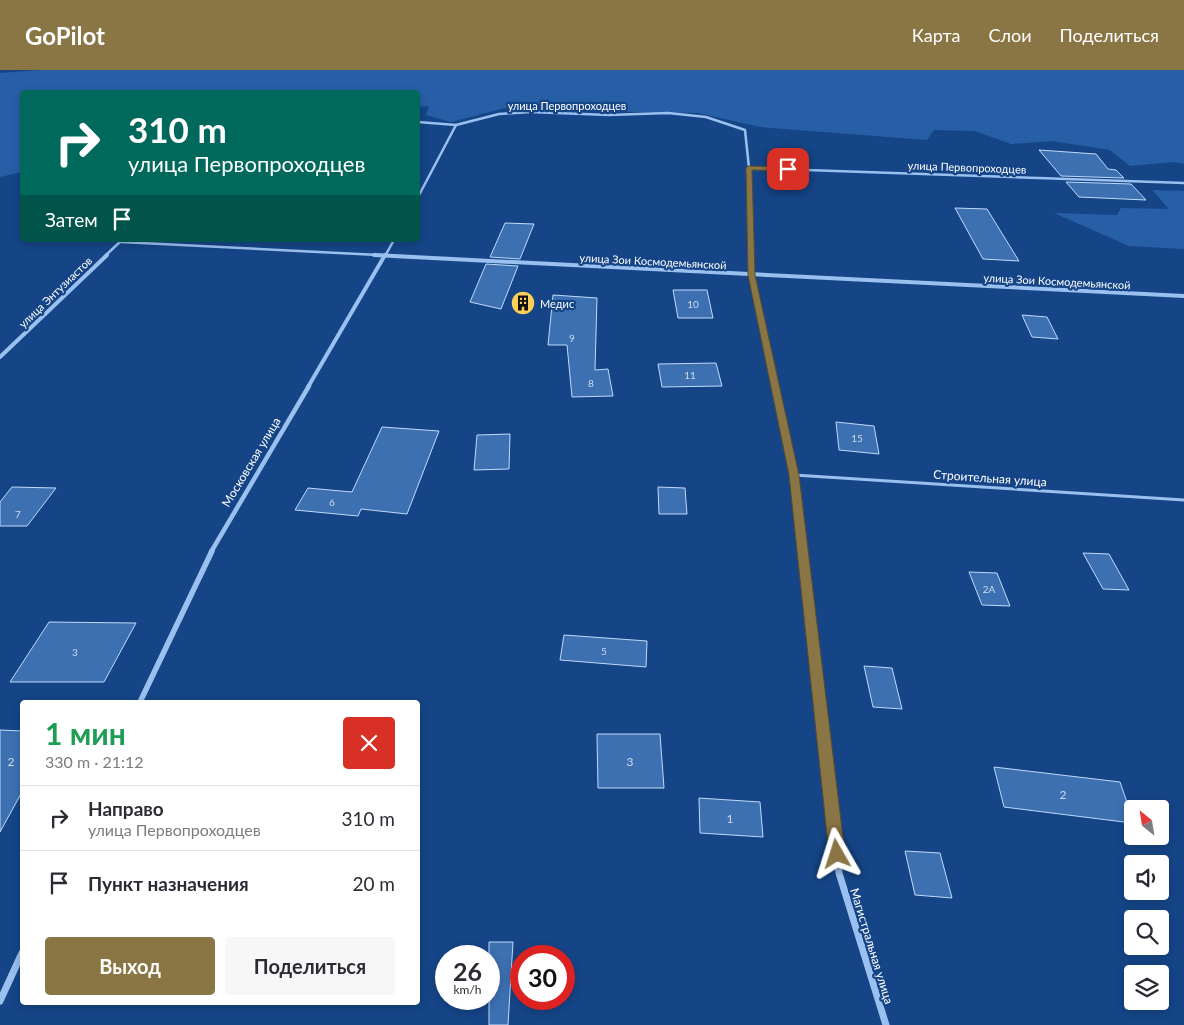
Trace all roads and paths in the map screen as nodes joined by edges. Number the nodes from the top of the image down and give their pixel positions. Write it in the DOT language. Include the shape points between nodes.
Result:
graph roads {
  1 [pos="420,122"];
  2 [pos="456,125"];
  3 [pos="745,130"];
  4 [pos="748,168"];
  5 [pos="1184,183"];
  6 [pos="420,193"];
  7 [pos="120,242"];
  8 [pos="139,242"];
  9 [pos="393,242"];
  10 [pos="386,256"];
  11 [pos="751,275"];
  12 [pos="1184,296"];
  13 [pos="0,357"];
  14 [pos="794,475"];
  15 [pos="1184,500"];
  16 [pos="141,700"];
  17 [pos="20,957"];
  18 [pos="0,1001"];
  19 [pos="886,1025"];
  1 -- 2 [label="street, улица Первопроходцев"];
  2 -- 3 [label="street, улица Первопроходцев" via="499,114 530,112 668,113 706,117"];
  2 -- 6 [label="street"];
  3 -- 4 [label="street, Магистральная улица"];
  4 -- 5 [label="street, улица Первопроходцев"];
  4 -- 11 [label="street, Магистральная улица"];
  7 -- 13 [label="street, улица Энтузиастов"];
  8 -- 10 [label="street, улица Зои Космодемьянской"];
  9 -- 10 [label="street, Московская улица"];
  10 -- 11 [label="street, улица Зои Космодемьянской"];
  10 -- 16 [label="street, Московская улица" via="207,559"];
  11 -- 12 [label="street, улица Зои Космодемьянской"];
  11 -- 14 [label="street, Магистральная улица"];
  14 -- 15 [label="lane, Строительная улица"];
  14 -- 19 [label="street, Магистральная улица" via="839,873"];
  17 -- 18 [label="street"];
}
